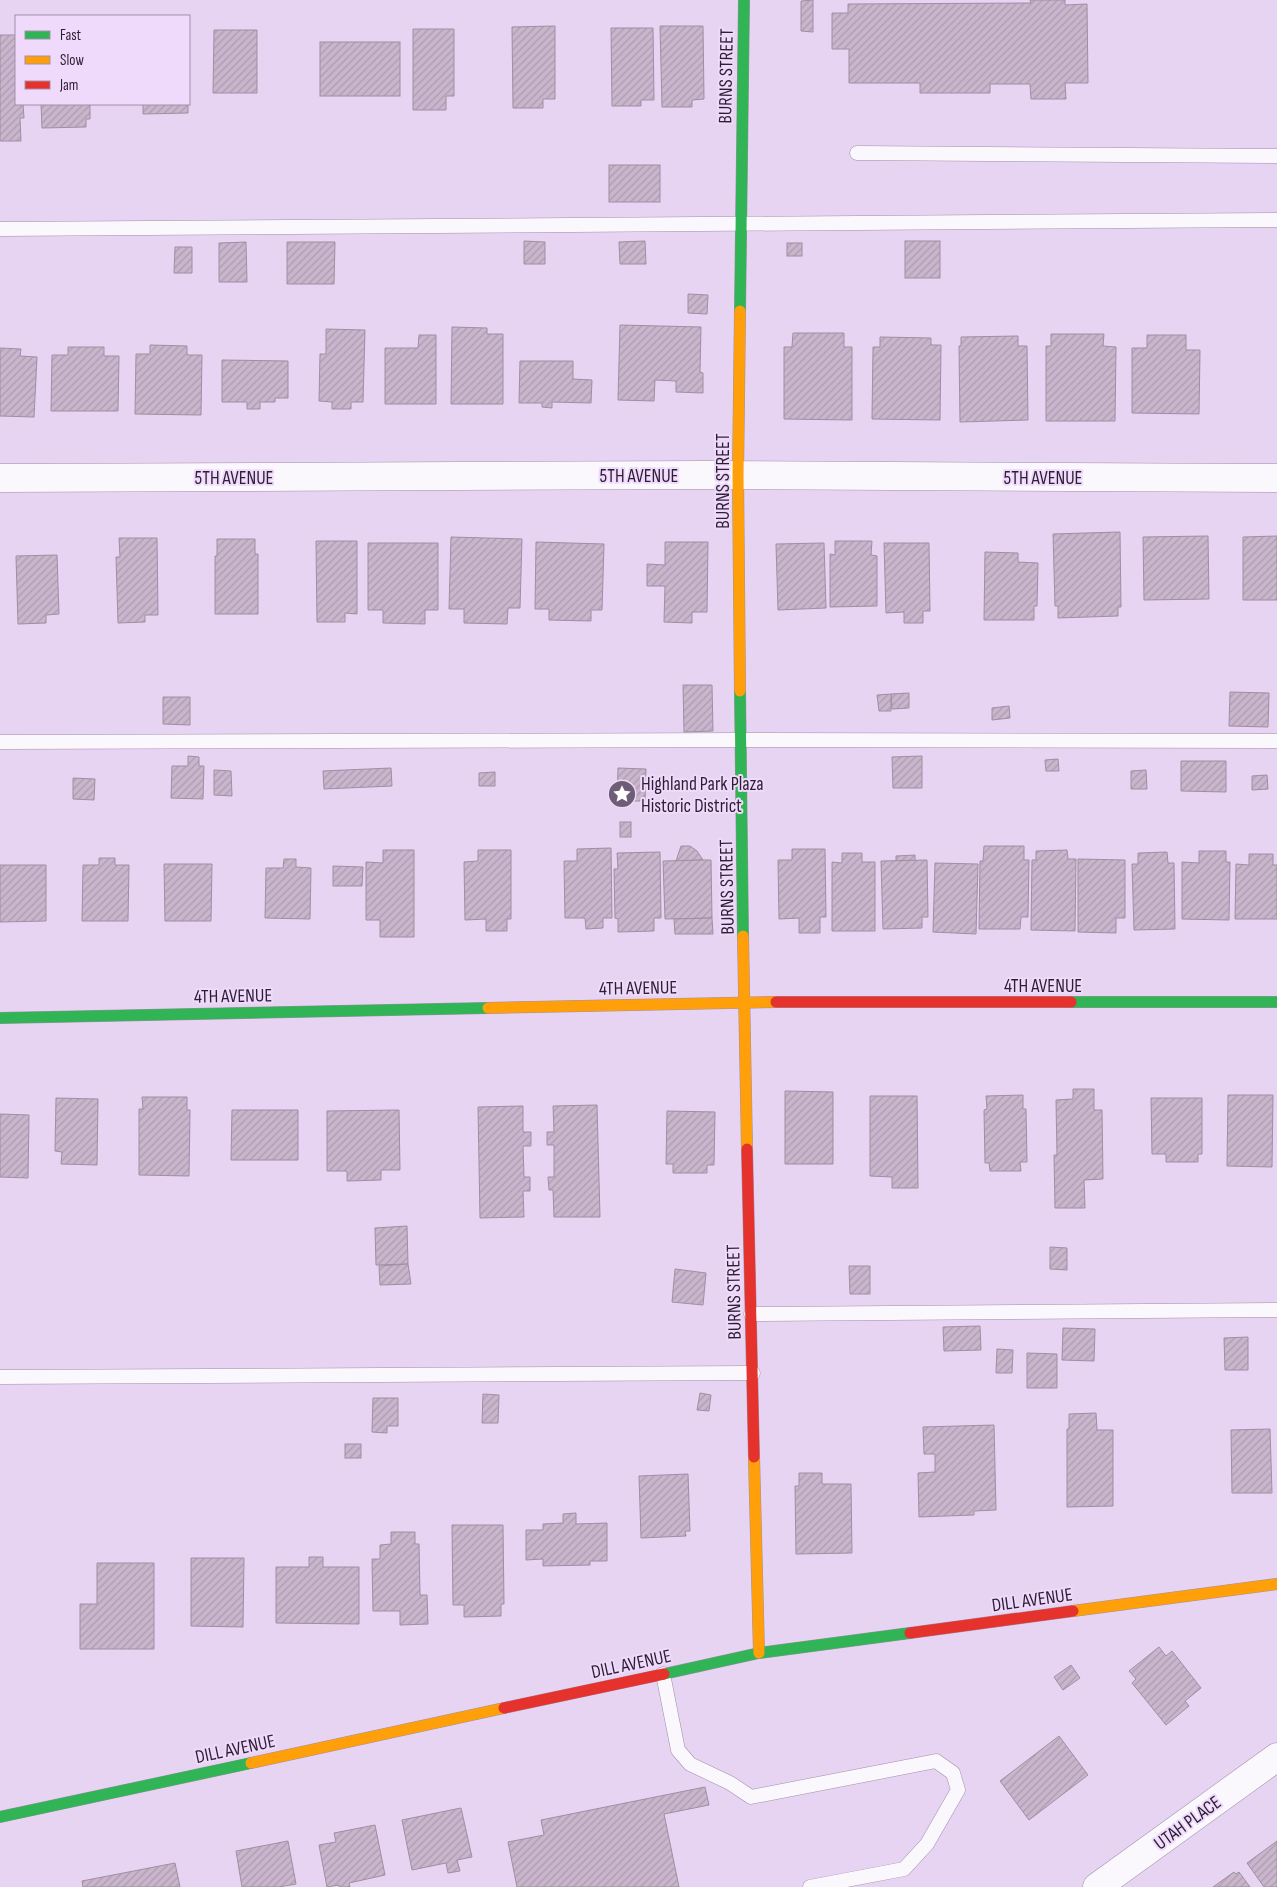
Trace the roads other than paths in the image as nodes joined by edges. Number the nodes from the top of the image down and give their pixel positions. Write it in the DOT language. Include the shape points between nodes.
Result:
graph roads {
  1 [pos="744,0"];
  2 [pos="857,153"];
  3 [pos="1277,156"];
  4 [pos="1277,220"];
  5 [pos="741,224"];
  6 [pos="0,229"];
  7 [pos="738,476"];
  8 [pos="0,478"];
  9 [pos="1277,478"];
  10 [pos="742,740"];
  11 [pos="1277,741"];
  12 [pos="0,742"];
  13 [pos="744,1002"];
  14 [pos="1277,1002"];
  15 [pos="0,1018"];
  16 [pos="1277,1310"];
  17 [pos="752,1314"];
  18 [pos="753,1373"];
  19 [pos="0,1377"];
  20 [pos="1277,1584"];
  21 [pos="759,1653"];
  22 [pos="663,1674"];
  23 [pos="1277,1757"];
  24 [pos="0,1817"];
  25 [pos="810,1887"];
  26 [pos="1097,1887"];
  1 -- 5 [label="street, BURNS STREET"];
  2 -- 3 [label="lane"];
  4 -- 5 [label="lane"];
  5 -- 6 [label="lane"];
  5 -- 7 [label="street, BURNS STREET"];
  7 -- 8 [label="street, 5TH AVENUE"];
  7 -- 9 [label="street, 5TH AVENUE"];
  7 -- 10 [label="street, BURNS STREET"];
  10 -- 11 [label="lane"];
  10 -- 12 [label="lane"];
  10 -- 13 [label="street, BURNS STREET"];
  13 -- 14 [label="street, 4TH AVENUE"];
  13 -- 15 [label="street, 4TH AVENUE"];
  13 -- 17 [label="street, BURNS STREET"];
  16 -- 17 [label="lane"];
  17 -- 18 [label="street, BURNS STREET"];
  18 -- 19 [label="lane"];
  18 -- 21 [label="street, BURNS STREET"];
  20 -- 21 [label="street, DILL AVENUE"];
  21 -- 22 [label="street, DILL AVENUE"];
  22 -- 24 [label="street, DILL AVENUE"];
  22 -- 25 [label="lane" via="678,1750 690,1764 730,1783 751,1798 936,1761 953,1773 958,1790 927,1844 904,1869"];
  23 -- 26 [label="street, UTAH PLACE"];
}
